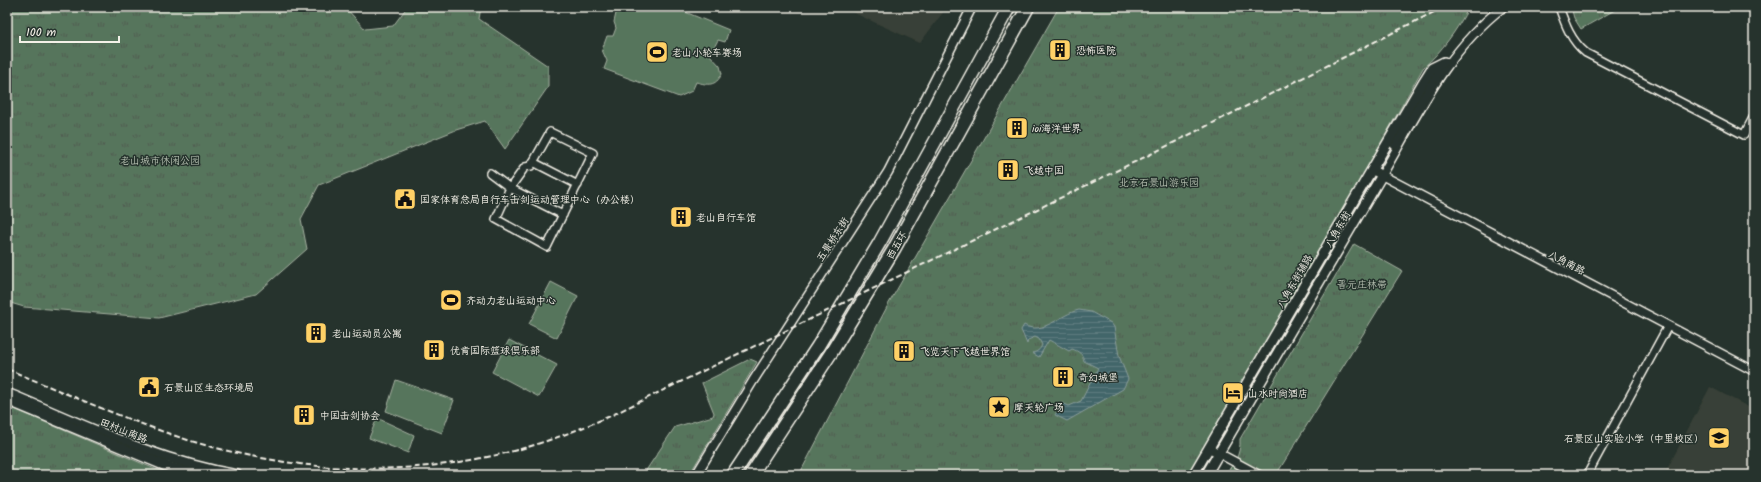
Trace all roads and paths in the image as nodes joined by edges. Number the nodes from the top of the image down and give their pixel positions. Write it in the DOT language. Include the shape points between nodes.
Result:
graph roads {
  1 [pos="972,7"];
  2 [pos="1003,7"];
  3 [pos="1009,7"];
  4 [pos="1028,7"];
  5 [pos="1035,7"];
  6 [pos="1494,7"];
  7 [pos="1503,7"];
  8 [pos="1559,7"];
  9 [pos="1001,58"];
  10 [pos="1444,62"];
  11 [pos="976,70"];
  12 [pos="1754,116"];
  13 [pos="533,162"];
  14 [pos="1377,172"];
  15 [pos="490,173"];
  16 [pos="578,185"];
  17 [pos="510,188"];
  18 [pos="562,215"];
  19 [pos="1668,326"];
  20 [pos="1754,372"];
  21 [pos="7,393"];
  22 [pos="7,400"];
  23 [pos="1214,450"];
  24 [pos="199,475"];
  25 [pos="237,475"];
  26 [pos="696,475"];
  27 [pos="733,475"];
  28 [pos="750,475"];
  29 [pos="1193,475"];
  30 [pos="1199,475"];
  31 [pos="1206,475"];
  32 [pos="1259,475"];
  33 [pos="1587,475"];
  1 -- 26 [label="street, 五景桥东街" via="888,172 765,362"];
  2 -- 11 [label="highway"];
  3 -- 11 [label="highway, 西五环"];
  4 -- 9 [label="highway, 西五环"];
  5 -- 9 [label="highway"];
  6 -- 10 [label="street, 八角东街" via="1462,38"];
  7 -- 14 [label="street, 八角东街" via="1460,48"];
  8 -- 12 [label="street" via="1576,45 1586,53 1744,135"];
  9 -- 28 [label="highway, 西五环" via="890,256 831,353"];
  10 -- 14 [label="main road, 八角东街"];
  11 -- 27 [label="highway, 西五环" via="830,327"];
  13 -- 16 [label="street"];
  13 -- 16 [label="street" via="550,132 593,153"];
  13 -- 17 [label="street" via="531,166 525,167"];
  14 -- 19 [label="street, 八角南路"];
  14 -- 23 [label="main road, 八角东街"];
  15 -- 17 [label="street"];
  16 -- 18 [label="street"];
  17 -- 18 [label="street"];
  17 -- 18 [label="street" via="496,219 547,247"];
  19 -- 20 [label="street, 八角南路"];
  19 -- 33 [label="street"];
  21 -- 25 [label="main road, 田村山南路" via="156,455"];
  22 -- 24 [label="main road, 田村山南路" via="159,463"];
  23 -- 29 [label="main road"];
  23 -- 30 [label="main road, 八角东街"];
  23 -- 31 [label="main road, 八角东街"];
  23 -- 32 [label="street"];
}
